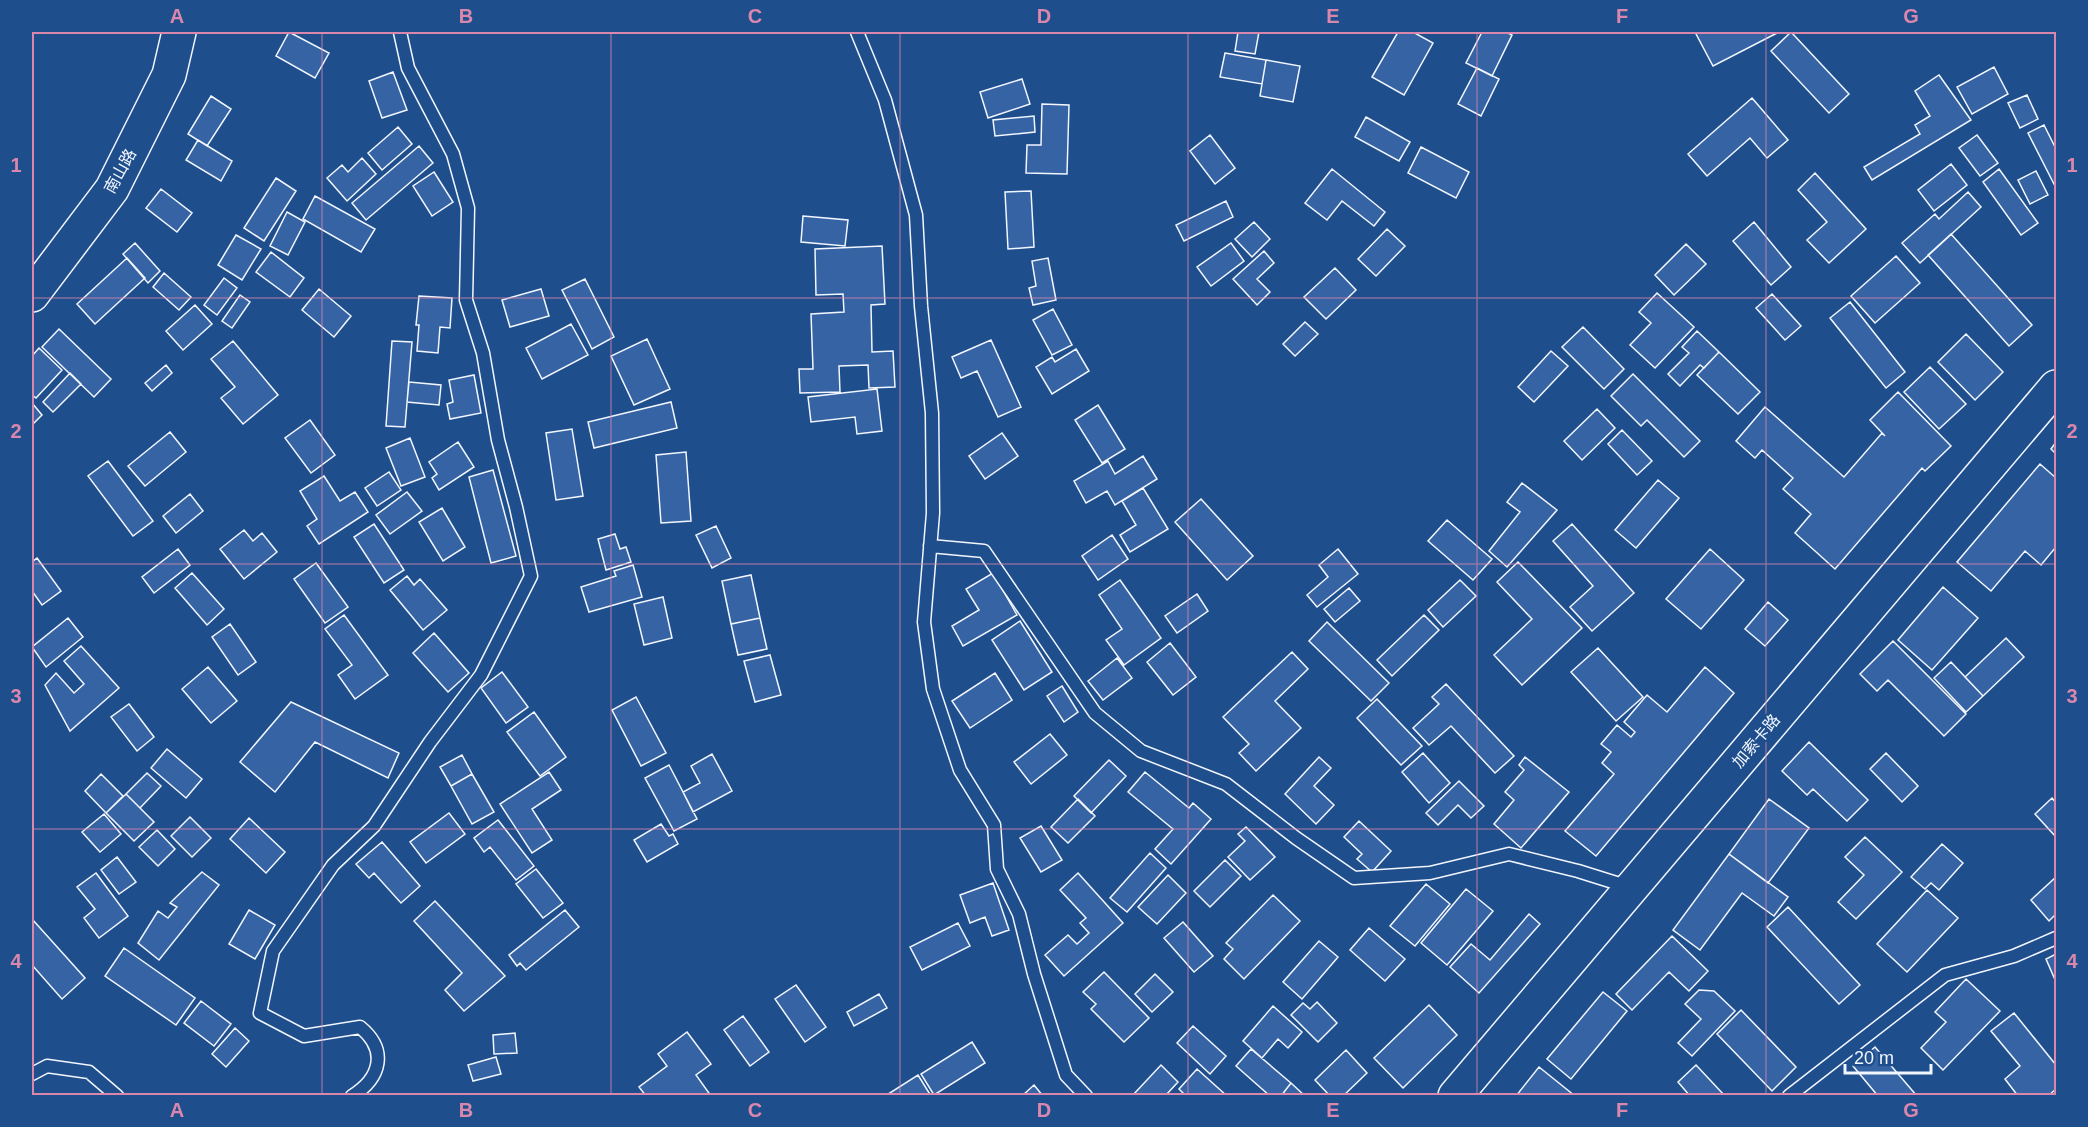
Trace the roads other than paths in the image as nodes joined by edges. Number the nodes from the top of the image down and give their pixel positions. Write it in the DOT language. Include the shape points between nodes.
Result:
graph roads {
  1 [pos="179,32"];
  2 [pos="400,32"];
  3 [pos="857,32"];
  4 [pos="32,295"];
  5 [pos="2056,387"];
  6 [pos="930,546"];
  7 [pos="1632,888"];
  8 [pos="2056,938"];
  9 [pos="32,1074"];
  10 [pos="117,1095"];
  11 [pos="352,1095"];
  12 [pos="1086,1095"];
  13 [pos="1455,1095"];
  14 [pos="1788,1095"];
  1 -- 4 [label="main road, 南山路" via="169,75 112,189"];
  2 -- 11 [label="lane" via="408,68 453,154 468,208 466,300 483,353 498,440 531,576 481,675 374,825 333,865 273,951 260,1012 304,1036 360,1027 374,1043 378,1054 375,1074"];
  3 -- 6 [label="lane" via="885,100 916,215 932,413"];
  5 -- 7 [label="main road, 加索卡路"];
  6 -- 7 [label="lane" via="984,551 1095,713 1141,751 1226,784 1354,878 1430,873 1509,855"];
  6 -- 12 [label="lane" via="924,622 933,690 960,770 994,825 997,869 1019,914 1066,1075"];
  7 -- 13 [label="main road, 加索卡路"];
  8 -- 14 [label="lane" via="2014,956 1945,975"];
  9 -- 10 [label="lane" via="47,1066 89,1072"];
}
